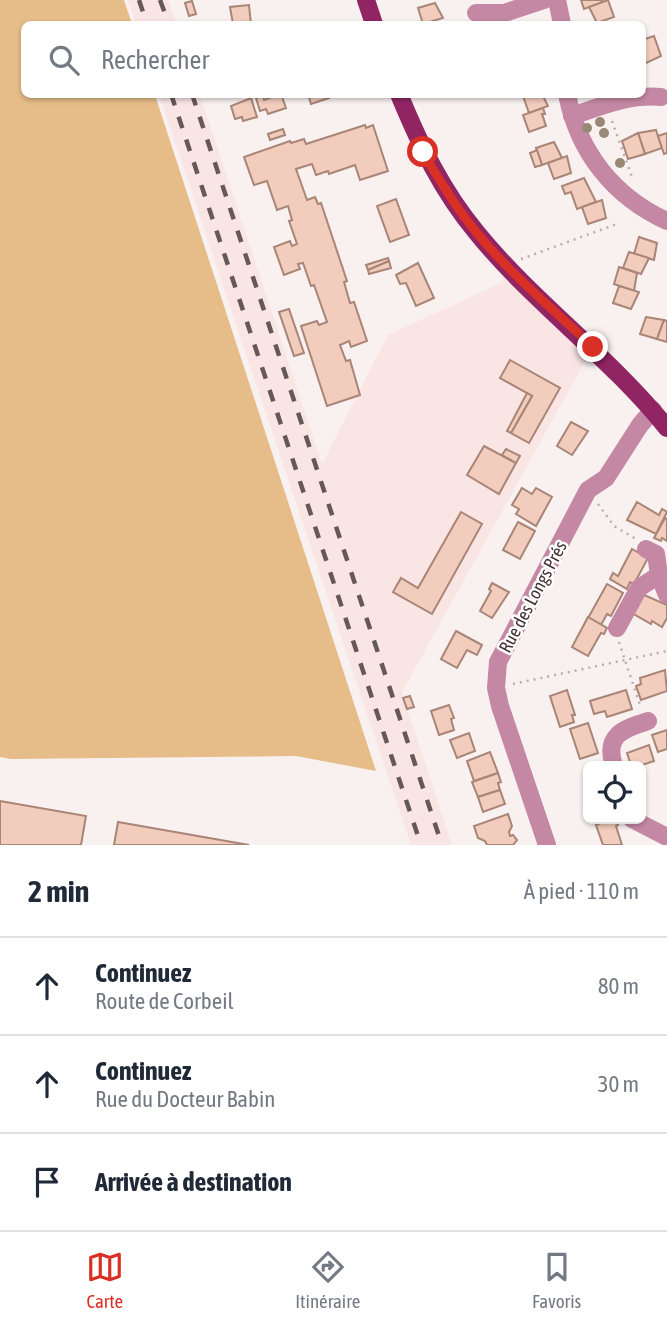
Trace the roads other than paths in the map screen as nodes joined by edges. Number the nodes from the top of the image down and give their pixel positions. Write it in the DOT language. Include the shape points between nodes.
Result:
graph roads {
  1 [pos="366,0"];
  2 [pos="544,0"];
  3 [pos="557,0"];
  4 [pos="476,13"];
  5 [pos="373,21"];
  6 [pos="561,21"];
  7 [pos="646,96"];
  8 [pos="661,97"];
  9 [pos="401,98"];
  10 [pos="569,98"];
  11 [pos="626,98"];
  12 [pos="572,116"];
  13 [pos="667,221"];
  14 [pos="653,410"];
  15 [pos="667,428"];
  16 [pos="646,549"];
  17 [pos="659,575"];
  18 [pos="667,595"];
  19 [pos="617,628"];
  20 [pos="648,721"];
  21 [pos="613,761"];
  22 [pos="642,824"];
  23 [pos="667,837"];
  24 [pos="547,845"];
  1 -- 5 [label="main road"];
  2 -- 4 [label="street" via="504,13"];
  3 -- 6 [label="street"];
  7 -- 8 [label="street"];
  9 -- 14 [label="main road" via="423,152 476,232"];
  10 -- 12 [label="street"];
  11 -- 12 [label="street"];
  12 -- 13 [label="street" via="581,141 606,179"];
  14 -- 15 [label="main road"];
  14 -- 24 [label="street, Rue des Longs Prés" via="606,478 589,490 498,662 499,706"];
  16 -- 17 [label="street" via="656,554"];
  17 -- 18 [label="street"];
  17 -- 19 [label="street" via="639,587"];
  20 -- 21 [label="street" via="613,740"];
  22 -- 23 [label="street"];
}
